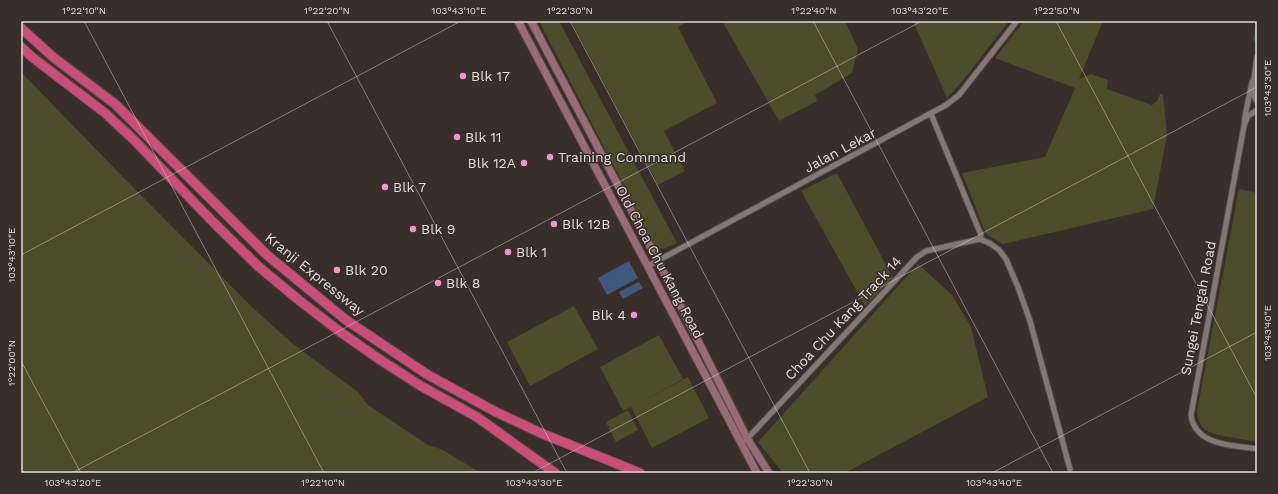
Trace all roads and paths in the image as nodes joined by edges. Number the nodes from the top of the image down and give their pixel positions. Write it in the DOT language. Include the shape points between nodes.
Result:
graph roads {
  1 [pos="518,21"];
  2 [pos="531,21"];
  3 [pos="1017,21"];
  4 [pos="21,28"];
  5 [pos="21,47"];
  6 [pos="1257,56"];
  7 [pos="1252,82"];
  8 [pos="1257,102"];
  9 [pos="575,103"];
  10 [pos="1257,110"];
  11 [pos="568,114"];
  12 [pos="931,114"];
  13 [pos="1244,126"];
  14 [pos="980,239"];
  15 [pos="658,261"];
  16 [pos="648,266"];
  17 [pos="747,438"];
  18 [pos="741,444"];
  19 [pos="1257,449"];
  20 [pos="1070,469"];
  21 [pos="555,473"];
  22 [pos="640,473"];
  23 [pos="757,473"];
  24 [pos="769,473"];
  1 -- 11 [label="main road, Old Choa Chu Kang Road"];
  2 -- 9 [label="main road, Old Choa Chu Kang Road"];
  3 -- 12 [label="street, Jalan Lekar" via="959,95"];
  4 -- 22 [label="highway, Kranji Expressway" via="53,57 115,104 267,255 346,320 428,375 496,412"];
  5 -- 21 [label="highway, Kranji Expressway" via="105,113 259,267 339,332 421,386 477,417"];
  6 -- 7 [label="street, Sungei Tengah Road"];
  7 -- 8 [label="street, Sungei Tengah Road" via="1252,91"];
  7 -- 13 [label="street, Sungei Tengah Road"];
  9 -- 11 [label="main road" via="570,106"];
  9 -- 15 [label="main road, Old Choa Chu Kang Road"];
  10 -- 13 [label="street, Sungei Tengah Road" via="1248,116"];
  11 -- 16 [label="main road, Old Choa Chu Kang Road"];
  12 -- 14 [label="street" via="981,235"];
  12 -- 15 [label="street, Jalan Lekar"];
  13 -- 19 [label="street, Sungei Tengah Road" via="1191,415 1193,425 1204,438"];
  14 -- 17 [label="street, Choa Chu Kang Track 14" via="926,251 917,257"];
  14 -- 20 [label="street" via="999,250 1006,259 1018,287 1030,321"];
  15 -- 16 [label="street, Jalan Lekar"];
  15 -- 17 [label="main road, Old Choa Chu Kang Road"];
  16 -- 18 [label="main road, Old Choa Chu Kang Road"];
  17 -- 18 [label="street, Choa Chu Kang Track 14"];
  17 -- 24 [label="main road, Old Choa Chu Kang Road"];
  18 -- 23 [label="main road, Old Choa Chu Kang Road"];
}
